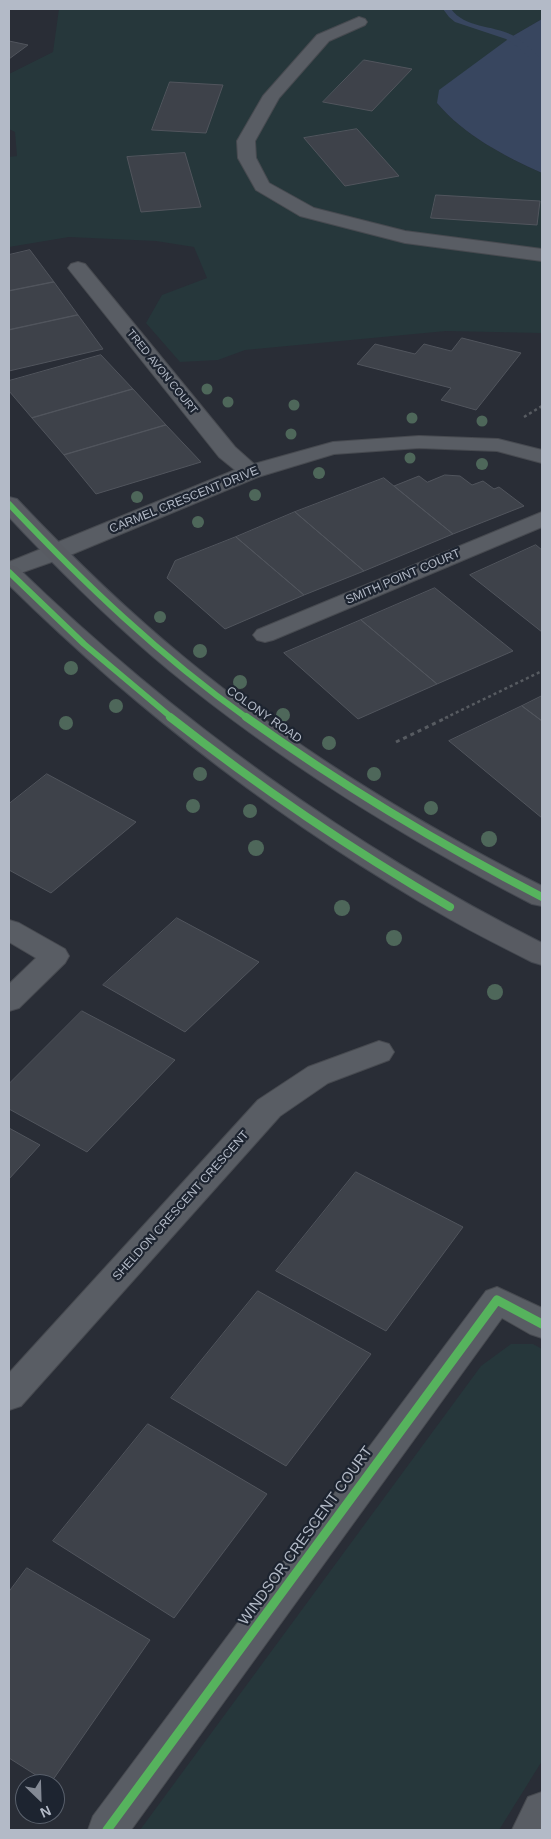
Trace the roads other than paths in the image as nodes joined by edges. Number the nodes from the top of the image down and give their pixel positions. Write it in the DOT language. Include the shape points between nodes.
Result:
graph roads {
  1 [pos="359,22"];
  2 [pos="542,254"];
  3 [pos="78,268"];
  4 [pos="542,457"];
  5 [pos="250,472"];
  6 [pos="9,504"];
  7 [pos="542,519"];
  8 [pos="55,553"];
  9 [pos="9,571"];
  10 [pos="264,635"];
  11 [pos="542,897"];
  12 [pos="9,930"];
  13 [pos="542,955"];
  14 [pos="9,1001"];
  15 [pos="379,1052"];
  16 [pos="542,1324"];
  17 [pos="9,1396"];
  18 [pos="542,1811"];
  19 [pos="107,1830"];
  20 [pos="531,1830"];
  1 -- 2 [label="street" via="323,38 272,96 246,142 247,158 262,186 307,212 405,237"];
  3 -- 5 [label="street, TRED AVON COURT" via="227,452"];
  4 -- 5 [label="street, CARMEL CRESCENT DRIVE" via="498,445 419,442 333,448"];
  5 -- 8 [label="street, CARMEL CRESCENT DRIVE"];
  6 -- 8 [label="main road, COLONY ROAD"];
  7 -- 10 [label="street, SMITH POINT COURT"];
  8 -- 9 [label="street, CARMEL CRESCENT DRIVE"];
  8 -- 11 [label="main road, COLONY ROAD" via="148,639 262,729 361,795 474,863"];
  9 -- 13 [label="main road" via="48,612 141,694 245,773 334,837 450,907"];
  12 -- 14 [label="street" via="55,956"];
  15 -- 17 [label="street, SHELDON CRESCENT CRESCENT" via="318,1075 269,1108"];
  16 -- 19 [label="street, WINDSOR CRESCENT COURT" via="497,1300"];
  18 -- 20 [label="street"];
}
